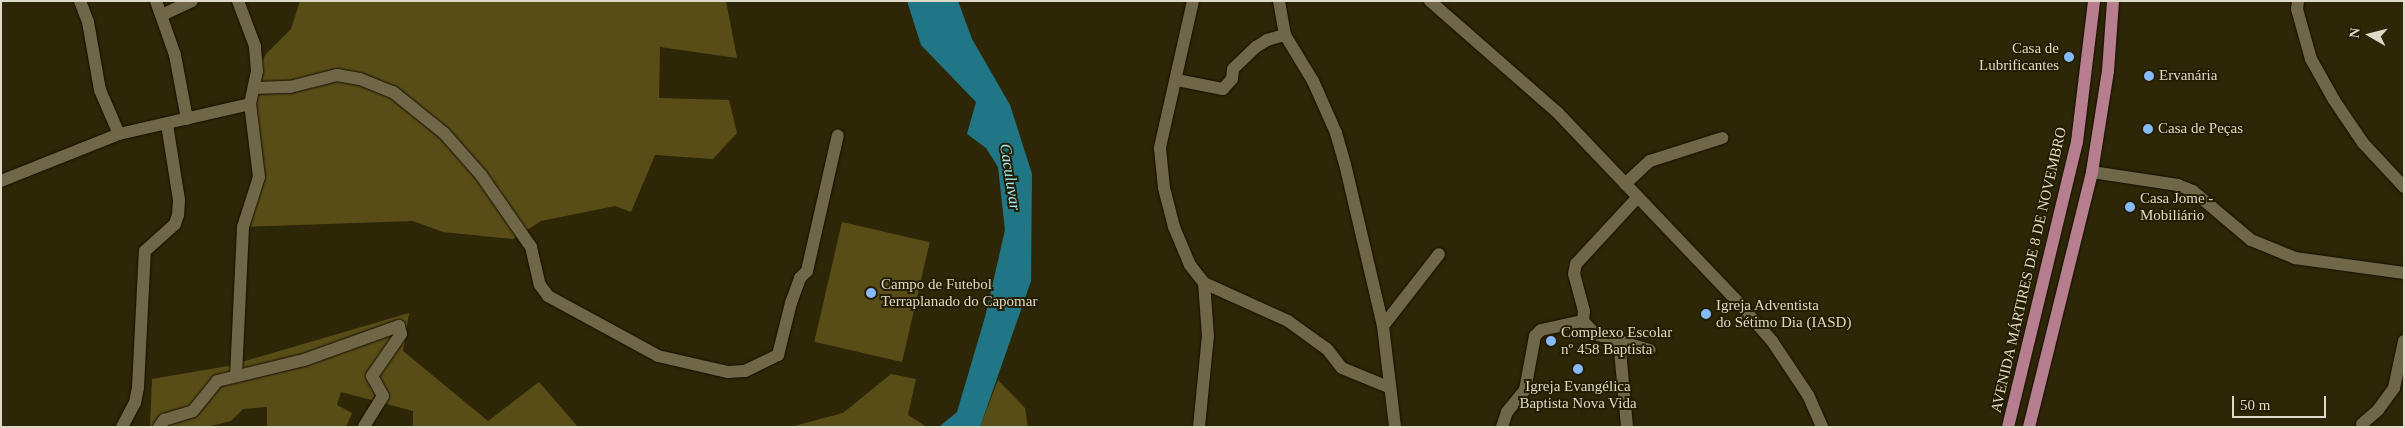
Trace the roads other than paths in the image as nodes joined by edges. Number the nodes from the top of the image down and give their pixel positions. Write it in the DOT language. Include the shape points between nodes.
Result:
graph roads {
  1 [pos="80,1"];
  2 [pos="156,1"];
  3 [pos="192,1"];
  4 [pos="238,1"];
  5 [pos="1193,1"];
  6 [pos="1279,1"];
  7 [pos="1430,1"];
  8 [pos="2094,1"];
  9 [pos="2113,1"];
  10 [pos="2298,1"];
  11 [pos="162,15"];
  12 [pos="1285,35"];
  13 [pos="1177,80"];
  14 [pos="255,88"];
  15 [pos="250,104"];
  16 [pos="186,119"];
  17 [pos="167,124"];
  18 [pos="120,134"];
  19 [pos="838,135"];
  20 [pos="1722,138"];
  21 [pos="2092,172"];
  22 [pos="1,181"];
  23 [pos="1624,184"];
  24 [pos="2404,187"];
  25 [pos="1637,198"];
  26 [pos="1439,254"];
  27 [pos="2404,273"];
  28 [pos="1204,284"];
  29 [pos="1583,321"];
  30 [pos="1383,326"];
  31 [pos="1619,339"];
  32 [pos="2403,346"];
  33 [pos="1650,350"];
  34 [pos="236,376"];
  35 [pos="1388,387"];
  36 [pos="2362,424"];
  37 [pos="122,427"];
  38 [pos="158,427"];
  39 [pos="364,427"];
  40 [pos="1199,427"];
  41 [pos="1395,427"];
  42 [pos="1502,427"];
  43 [pos="1627,427"];
  44 [pos="1822,427"];
  45 [pos="2008,427"];
  46 [pos="2029,427"];
  1 -- 18 [label="street" via="88,22 100,90"];
  2 -- 11 [label="street"];
  3 -- 11 [label="street"];
  4 -- 14 [label="street" via="255,46"];
  5 -- 13 [label="street"];
  6 -- 12 [label="street"];
  7 -- 23 [label="street" via="1557,112"];
  8 -- 45 [label="main road, AVENIDA MÁRTIRES DE 8 DE NOVEMBRO" via="2077,142"];
  9 -- 21 [label="main road" via="2108,71"];
  10 -- 24 [label="street" via="2297,9 2311,59 2334,100 2363,143"];
  11 -- 16 [label="street" via="175,56"];
  12 -- 13 [label="street" via="1256,47 1233,69 1232,79 1223,88"];
  12 -- 30 [label="street" via="1313,81 1336,133"];
  13 -- 28 [label="street" via="1160,148 1164,188 1174,227 1190,265"];
  14 -- 15 [label="street"];
  14 -- 19 [label="street" via="290,87 337,75 393,92 444,133 480,175 531,247 540,285 548,296 658,356 728,372 745,371 773,359 782,344 791,303 800,278 807,271"];
  15 -- 16 [label="street"];
  15 -- 34 [label="street" via="259,177 243,228"];
  16 -- 17 [label="street"];
  17 -- 18 [label="street"];
  17 -- 37 [label="street" via="179,200 178,216 175,224 144,251 138,387 135,403"];
  18 -- 22 [label="street"];
  20 -- 23 [label="street" via="1650,162"];
  21 -- 27 [label="street" via="2185,188 2251,240 2295,258"];
  21 -- 46 [label="main road"];
  23 -- 25 [label="street"];
  25 -- 29 [label="street" via="1576,264 1574,274 1584,311"];
  25 -- 44 [label="street" via="1772,341 1808,395"];
  26 -- 30 [label="street"];
  28 -- 35 [label="street" via="1288,321 1327,349 1342,368"];
  28 -- 40 [label="street" via="1208,336"];
  29 -- 31 [label="street" via="1595,334"];
  29 -- 42 [label="street" via="1541,330 1535,336 1525,390 1507,412"];
  30 -- 35 [label="street"];
  31 -- 33 [label="street"];
  31 -- 43 [label="street"];
  32 -- 36 [label="street" via="2394,388 2378,410"];
  34 -- 38 [label="street" via="216,381 192,411 164,420"];
  34 -- 39 [label="street" via="304,360 399,326 401,334 372,376 383,396"];
  35 -- 41 [label="street"];
}
